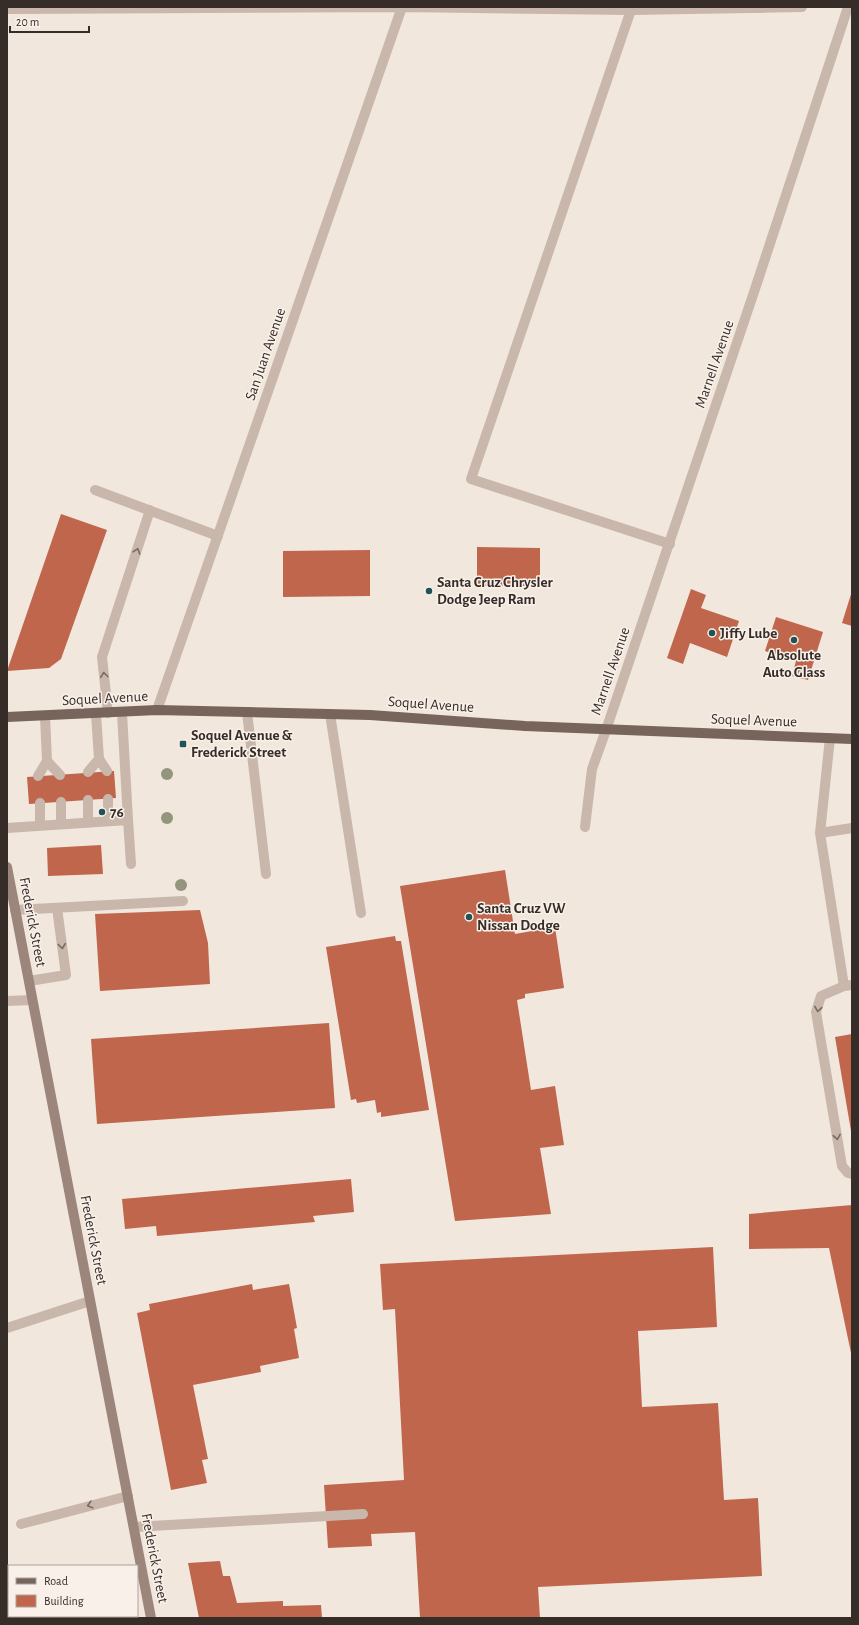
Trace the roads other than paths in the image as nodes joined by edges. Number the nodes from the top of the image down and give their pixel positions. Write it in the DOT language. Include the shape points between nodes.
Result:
graph roads {
  1 [pos="402,7"];
  2 [pos="802,7"];
  3 [pos="848,7"];
  4 [pos="189,8"];
  5 [pos="7,9"];
  6 [pos="631,9"];
  7 [pos="95,490"];
  8 [pos="150,510"];
  9 [pos="218,536"];
  10 [pos="670,544"];
  11 [pos="157,710"];
  12 [pos="247,712"];
  13 [pos="122,713"];
  14 [pos="96,714"];
  15 [pos="108,714"];
  16 [pos="330,714"];
  17 [pos="44,716"];
  18 [pos="7,717"];
  19 [pos="606,730"];
  20 [pos="830,738"];
  21 [pos="852,739"];
  22 [pos="98,759"];
  23 [pos="47,761"];
  24 [pos="107,771"];
  25 [pos="88,772"];
  26 [pos="60,775"];
  27 [pos="38,776"];
  28 [pos="108,799"];
  29 [pos="88,800"];
  30 [pos="61,802"];
  31 [pos="40,804"];
  32 [pos="128,820"];
  33 [pos="108,821"];
  34 [pos="88,823"];
  35 [pos="61,824"];
  36 [pos="40,826"];
  37 [pos="585,827"];
  38 [pos="7,828"];
  39 [pos="852,828"];
  40 [pos="820,833"];
  41 [pos="131,864"];
  42 [pos="7,867"];
  43 [pos="266,874"];
  44 [pos="183,901"];
  45 [pos="57,908"];
  46 [pos="15,910"];
  47 [pos="361,913"];
  48 [pos="29,981"];
  49 [pos="848,986"];
  50 [pos="32,1000"];
  51 [pos="7,1001"];
  52 [pos="852,1174"];
  53 [pos="90,1301"];
  54 [pos="7,1328"];
  55 [pos="128,1496"];
  56 [pos="363,1514"];
  57 [pos="21,1524"];
  58 [pos="134,1527"];
  59 [pos="140,1578"];
  60 [pos="151,1618"];
  1 -- 4 [label="street"];
  1 -- 6 [label="street"];
  1 -- 9 [label="street, San Juan Avenue"];
  2 -- 6 [label="street"];
  3 -- 10 [label="street, Marnell Avenue"];
  4 -- 5 [label="street"];
  6 -- 10 [label="street" via="471,479"];
  7 -- 8 [label="street"];
  8 -- 9 [label="street"];
  15 -- 8 [label="street, one-way" via="102,657"];
  9 -- 11 [label="street, San Juan Avenue"];
  10 -- 19 [label="street, Marnell Avenue"];
  11 -- 12 [label="main road, Soquel Avenue"];
  11 -- 13 [label="main road, Soquel Avenue"];
  12 -- 16 [label="main road, Soquel Avenue"];
  12 -- 43 [label="street"];
  13 -- 15 [label="main road, Soquel Avenue"];
  13 -- 32 [label="street"];
  14 -- 15 [label="main road, Soquel Avenue"];
  14 -- 17 [label="main road, Soquel Avenue"];
  14 -- 22 [label="street"];
  16 -- 19 [label="main road, Soquel Avenue"];
  16 -- 47 [label="street"];
  17 -- 18 [label="main road, Soquel Avenue"];
  17 -- 23 [label="street"];
  19 -- 20 [label="main road, Soquel Avenue"];
  19 -- 37 [label="street, Marnell Avenue" via="592,769"];
  20 -- 21 [label="main road, Soquel Avenue"];
  20 -- 40 [label="street"];
  22 -- 24 [label="street"];
  22 -- 25 [label="street"];
  23 -- 26 [label="street"];
  23 -- 27 [label="street"];
  28 -- 33 [label="street"];
  29 -- 34 [label="street"];
  30 -- 35 [label="street"];
  31 -- 36 [label="street"];
  32 -- 33 [label="street"];
  32 -- 41 [label="street"];
  33 -- 34 [label="street"];
  34 -- 35 [label="street"];
  35 -- 36 [label="street"];
  36 -- 38 [label="street"];
  39 -- 40 [label="street"];
  40 -- 49 [label="street"];
  42 -- 46 [label="main road, Frederick Street"];
  44 -- 45 [label="street"];
  45 -- 46 [label="street"];
  45 -- 48 [label="street, one-way" via="66,975"];
  46 -- 48 [label="main road, Frederick Street"];
  48 -- 50 [label="main road, Frederick Street"];
  49 -- 52 [label="street, one-way" via="821,996 816,1012 842,1166"];
  50 -- 51 [label="street"];
  50 -- 53 [label="main road, Frederick Street"];
  53 -- 54 [label="street"];
  53 -- 55 [label="main road, Frederick Street"];
  55 -- 57 [label="street, one-way"];
  55 -- 58 [label="main road, Frederick Street"];
  56 -- 58 [label="street"];
  58 -- 59 [label="main road, Frederick Street"];
  59 -- 60 [label="main road, Frederick Street"];
}
